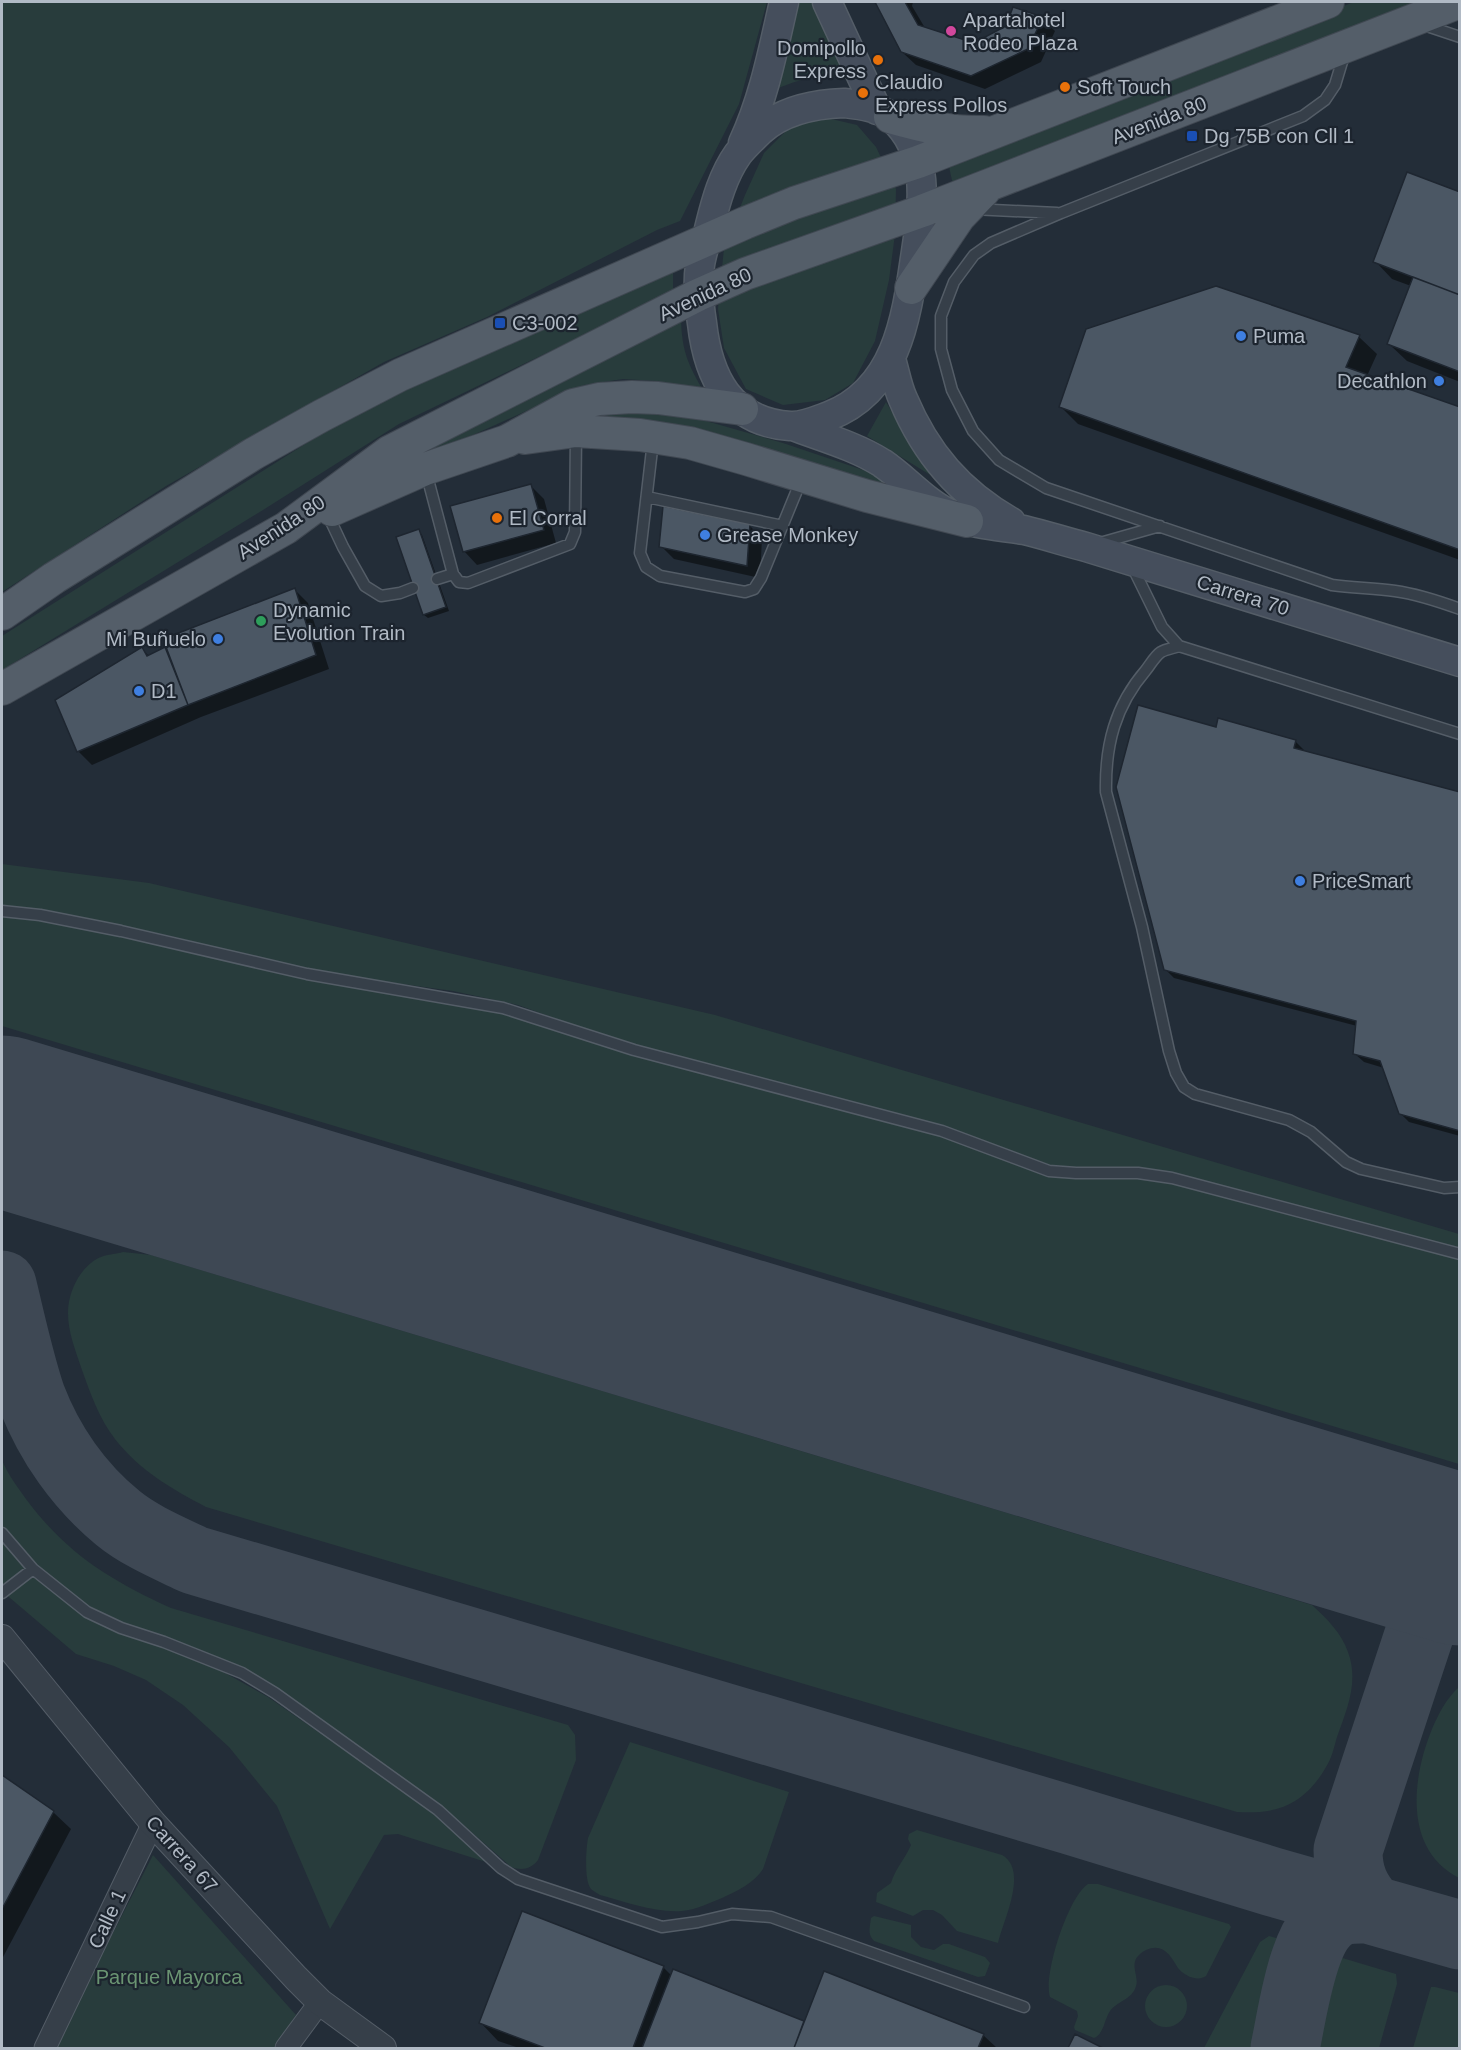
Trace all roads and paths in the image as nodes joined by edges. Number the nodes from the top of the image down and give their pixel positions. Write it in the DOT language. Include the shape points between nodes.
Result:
graph roads {
  1 [pos="784,2"];
  2 [pos="827,2"];
  3 [pos="1328,2"];
  4 [pos="1460,2"];
  5 [pos="1260,16"];
  6 [pos="1412,21"];
  7 [pos="1460,37"];
  8 [pos="1346,48"];
  9 [pos="884,113"];
  10 [pos="996,132"];
  11 [pos="738,154"];
  12 [pos="918,162"];
  13 [pos="989,186"];
  14 [pos="967,208"];
  15 [pos="922,212"];
  16 [pos="1061,213"];
  17 [pos="706,240"];
  18 [pos="911,288"];
  19 [pos="698,295"];
  20 [pos="891,359"];
  21 [pos="742,409"];
  22 [pos="793,426"];
  23 [pos="576,431"];
  24 [pos="653,437"];
  25 [pos="507,441"];
  26 [pos="425,469"];
  27 [pos="803,476"];
  28 [pos="647,497"];
  29 [pos="327,512"];
  30 [pos="966,521"];
  31 [pos="783,526"];
  32 [pos="1160,526"];
  33 [pos="286,528"];
  34 [pos="1026,531"];
  35 [pos="1086,547"];
  36 [pos="1129,560"];
  37 [pos="453,574"];
  38 [pos="437,579"];
  39 [pos="413,588"];
  40 [pos="1460,609"];
  41 [pos="2,614"];
  42 [pos="1179,646"];
  43 [pos="1460,662"];
  44 [pos="2,689"];
  45 [pos="1460,724"];
  46 [pos="1448,730"];
  47 [pos="1460,734"];
  48 [pos="2,911"];
  49 [pos="1460,1187"];
  50 [pos="1460,1254"];
  51 [pos="2,1533"];
  52 [pos="33,1569"];
  53 [pos="2,1593"];
  54 [pos="4,1648"];
  55 [pos="153,1823"];
  56 [pos="320,2002"];
  57 [pos="1024,2007"];
  58 [pos="45,2049"];
  59 [pos="286,2049"];
  60 [pos="383,2049"];
  1 -- 11 [label="main road" via="767,81"];
  2 -- 9 [label="main road"];
  3 -- 5 [label="main road"];
  4 -- 6 [label="main road, Avenida 80"];
  5 -- 10 [label="main road"];
  6 -- 7 [label="lane"];
  6 -- 8 [label="main road, Avenida 80"];
  8 -- 13 [label="main road, Avenida 80"];
  8 -- 16 [label="lane" via="1335,84 1325,100 1303,116"];
  9 -- 10 [label="main road" via="961,133"];
  9 -- 11 [label="main road" via="844,103 796,110 761,130"];
  9 -- 12 [label="main road" via="906,133"];
  10 -- 12 [label="main road"];
  11 -- 17 [label="main road, Carrera 70" via="722,184"];
  12 -- 15 [label="main road"];
  12 -- 17 [label="main road" via="794,203"];
  13 -- 14 [label="main road"];
  13 -- 15 [label="main road, Avenida 80"];
  14 -- 16 [label="lane"];
  14 -- 18 [label="main road"];
  15 -- 18 [label="main road"];
  15 -- 19 [label="main road, Avenida 80" via="800,253"];
  16 -- 32 [label="lane" via="991,243 974,255 954,282 941,316 941,350 952,390 973,431 999,460 1046,488"];
  17 -- 19 [label="main road, Carrera 70"];
  17 -- 41 [label="main road" via="400,375 321,416 253,454"];
  18 -- 20 [label="main road"];
  19 -- 21 [label="main road, Carrera 70" via="712,371 724,393"];
  19 -- 33 [label="main road, Avenida 80" via="389,452"];
  20 -- 22 [label="main road" via="872,388 855,403"];
  20 -- 34 [label="main road, Carrera 70" via="914,424 949,474 983,506"];
  21 -- 22 [label="main road, Carrera 70" via="768,422"];
  21 -- 25 [label="main road" via="658,398 599,399 573,405"];
  22 -- 30 [label="main road, Carrera 70" via="879,461 936,506"];
  23 -- 24 [label="main road"];
  23 -- 25 [label="main road"];
  23 -- 37 [label="lane" via="575,532 570,544 468,583 459,582"];
  24 -- 27 [label="main road" via="690,443"];
  24 -- 28 [label="lane"];
  25 -- 26 [label="main road"];
  26 -- 29 [label="main road"];
  26 -- 37 [label="lane"];
  27 -- 30 [label="main road"];
  27 -- 31 [label="lane"];
  28 -- 31 [label="lane"];
  28 -- 31 [label="lane" via="640,553 646,567 660,576 745,592 754,589"];
  29 -- 33 [label="main road"];
  29 -- 39 [label="lane" via="365,585 381,596"];
  30 -- 34 [label="main road, Carrera 70"];
  32 -- 35 [label="lane"];
  32 -- 40 [label="lane" via="1332,585 1394,591"];
  33 -- 44 [label="main road, Avenida 80"];
  34 -- 35 [label="main road, Carrera 70"];
  35 -- 36 [label="main road, Carrera 70"];
  36 -- 42 [label="lane" via="1162,627"];
  36 -- 43 [label="main road, Carrera 70"];
  37 -- 38 [label="lane"];
  42 -- 46 [label="lane"];
  42 -- 49 [label="lane" via="1161,652 1122,703 1106,772 1106,792 1176,1073 1184,1087 1195,1094 1289,1120 1361,1169 1444,1188"];
  45 -- 46 [label="lane"];
  46 -- 47 [label="lane"];
  48 -- 50 [label="lane" via="121,931 308,974 503,1008 633,1050 942,1131 1048,1171 1138,1173 1172,1178"];
  51 -- 52 [label="lane"];
  52 -- 53 [label="lane"];
  52 -- 57 [label="lane" via="100,1620 242,1673 275,1693 438,1810 518,1879 662,1927 732,1914 771,1917"];
  54 -- 55 [label="street, Carrera 67"];
  55 -- 56 [label="street, Carrera 67"];
  55 -- 58 [label="street, Calle 1"];
  56 -- 59 [label="street"];
  56 -- 60 [label="street, Carrera 67"];
}
